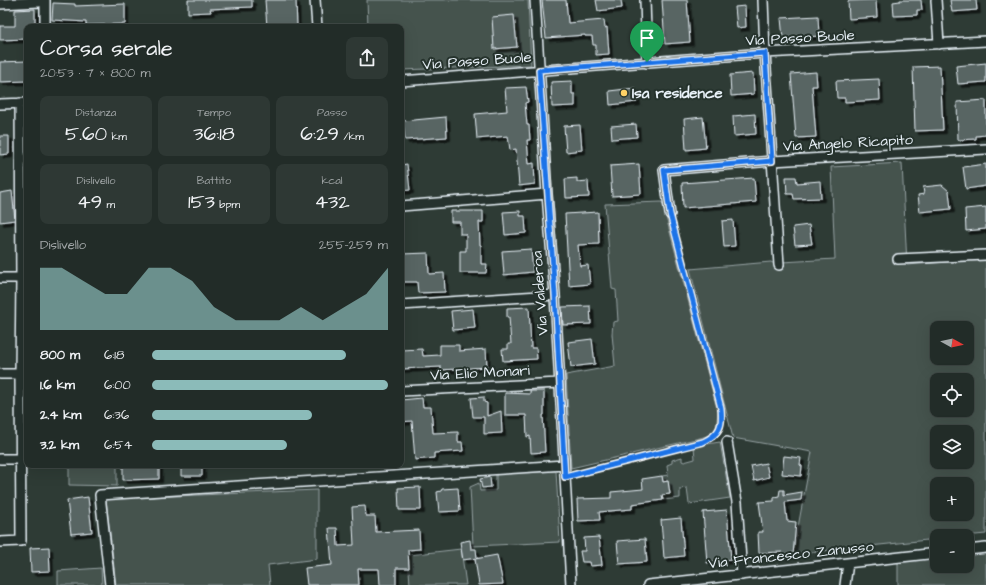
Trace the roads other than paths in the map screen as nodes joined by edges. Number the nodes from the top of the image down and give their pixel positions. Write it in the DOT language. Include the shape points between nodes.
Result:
graph roads {
  1 [pos="315,0"];
  2 [pos="535,0"];
  3 [pos="644,0"];
  4 [pos="763,0"];
  5 [pos="936,0"];
  6 [pos="42,1"];
  7 [pos="0,4"];
  8 [pos="44,24"];
  9 [pos="317,24"];
  10 [pos="986,41"];
  11 [pos="939,44"];
  12 [pos="765,53"];
  13 [pos="647,62"];
  14 [pos="539,70"];
  15 [pos="404,81"];
  16 [pos="24,103"];
  17 [pos="0,104"];
  18 [pos="986,149"];
  19 [pos="772,161"];
  20 [pos="547,194"];
  21 [pos="404,206"];
  22 [pos="670,214"];
  23 [pos="986,255"];
  24 [pos="898,259"];
  25 [pos="779,265"];
  26 [pos="0,278"];
  27 [pos="21,278"];
  28 [pos="555,295"];
  29 [pos="404,305"];
  30 [pos="0,374"];
  31 [pos="20,374"];
  32 [pos="560,383"];
  33 [pos="404,391"];
  34 [pos="727,442"];
  35 [pos="0,459"];
  36 [pos="21,459"];
  37 [pos="564,465"];
  38 [pos="0,542"];
  39 [pos="986,548"];
  40 [pos="974,549"];
  41 [pos="930,554"];
  42 [pos="848,563"];
  43 [pos="742,575"];
  44 [pos="110,585"];
  45 [pos="571,585"];
  46 [pos="648,585"];
  47 [pos="845,585"];
  1 -- 9 [label="street"];
  2 -- 14 [label="street, Via Valderoa"];
  3 -- 13 [label="street"];
  4 -- 12 [label="street"];
  5 -- 11 [label="street"];
  6 -- 7 [label="street"];
  6 -- 8 [label="street"];
  10 -- 11 [label="street, Via Passo Buole"];
  11 -- 12 [label="street, Via Passo Buole"];
  12 -- 13 [label="street, Via Passo Buole"];
  12 -- 19 [label="street"];
  13 -- 14 [label="street, Via Passo Buole"];
  14 -- 15 [label="street, Via Passo Buole"];
  14 -- 20 [label="street, Via Valderoa"];
  16 -- 17 [label="street"];
  16 -- 27 [label="street"];
  18 -- 19 [label="street, Via Angelo Ricapito"];
  19 -- 22 [label="street, Via Angelo Ricapito" via="664,170"];
  19 -- 25 [label="street"];
  20 -- 21 [label="street"];
  20 -- 28 [label="street, Via Valderoa"];
  23 -- 24 [label="street"];
  26 -- 27 [label="street"];
  27 -- 31 [label="street"];
  28 -- 29 [label="street"];
  28 -- 32 [label="street, Via Valderoa"];
  30 -- 31 [label="street"];
  31 -- 36 [label="street"];
  32 -- 33 [label="street, Via Elio Monari"];
  32 -- 37 [label="street, Via Valderoa"];
  34 -- 43 [label="street" via="737,502"];
  35 -- 36 [label="street"];
  36 -- 38 [label="street" via="21,541"];
  37 -- 44 [label="street" via="100,496"];
  37 -- 45 [label="street, Via Valderoa"];
  39 -- 40 [label="street"];
  41 -- 42 [label="street, Via Francesco Zanusso"];
  42 -- 43 [label="street, Via Francesco Zanusso"];
  42 -- 47 [label="street"];
  43 -- 46 [label="street, Via Francesco Zanusso"];
}
